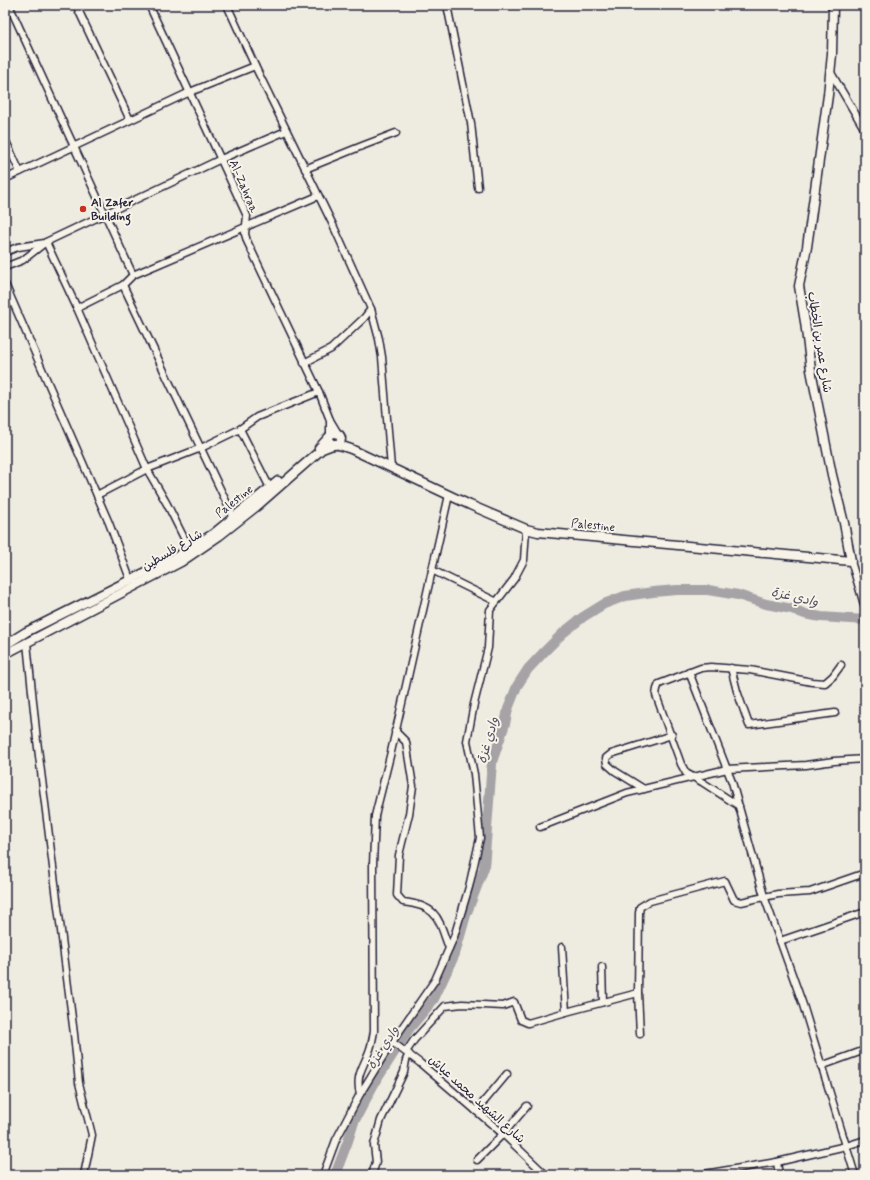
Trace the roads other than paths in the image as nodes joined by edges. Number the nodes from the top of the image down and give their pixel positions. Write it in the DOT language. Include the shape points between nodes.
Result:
graph roads {
  1 [pos="9,5"];
  2 [pos="76,5"];
  3 [pos="149,5"];
  4 [pos="227,5"];
  5 [pos="447,5"];
  6 [pos="833,5"];
  7 [pos="255,66"];
  8 [pos="830,70"];
  9 [pos="190,92"];
  10 [pos="130,120"];
  11 [pos="865,130"];
  12 [pos="286,132"];
  13 [pos="396,133"];
  14 [pos="5,139"];
  15 [pos="73,147"];
  16 [pos="221,159"];
  17 [pos="305,169"];
  18 [pos="20,172"];
  19 [pos="5,179"];
  20 [pos="478,188"];
  21 [pos="318,196"];
  22 [pos="105,214"];
  23 [pos="246,228"];
  24 [pos="46,242"];
  25 [pos="5,252"];
  26 [pos="5,267"];
  27 [pos="133,275"];
  28 [pos="5,284"];
  29 [pos="123,285"];
  30 [pos="77,308"];
  31 [pos="371,309"];
  32 [pos="304,364"];
  33 [pos="319,392"];
  34 [pos="330,420"];
  35 [pos="240,429"];
  36 [pos="330,436"];
  37 [pos="338,440"];
  38 [pos="201,448"];
  39 [pos="391,468"];
  40 [pos="147,469"];
  41 [pos="270,488"];
  42 [pos="97,495"];
  43 [pos="449,495"];
  44 [pos="234,518"];
  45 [pos="526,529"];
  46 [pos="189,548"];
  47 [pos="851,561"];
  48 [pos="432,570"];
  49 [pos="130,579"];
  50 [pos="495,601"];
  51 [pos="865,608"];
  52 [pos="27,643"];
  53 [pos="5,645"];
  54 [pos="5,654"];
  55 [pos="841,665"];
  56 [pos="731,668"];
  57 [pos="690,672"];
  58 [pos="835,713"];
  59 [pos="395,731"];
  60 [pos="672,735"];
  61 [pos="865,759"];
  62 [pos="727,769"];
  63 [pos="693,778"];
  64 [pos="644,789"];
  65 [pos="738,806"];
  66 [pos="540,827"];
  67 [pos="865,873"];
  68 [pos="764,896"];
  69 [pos="865,912"];
  70 [pos="780,941"];
  71 [pos="562,947"];
  72 [pos="449,948"];
  73 [pos="602,967"];
  74 [pos="638,994"];
  75 [pos="603,1002"];
  76 [pos="566,1012"];
  77 [pos="640,1034"];
  78 [pos="400,1048"];
  79 [pos="865,1050"];
  80 [pos="821,1066"];
  81 [pos="507,1074"];
  82 [pos="360,1094"];
  83 [pos="526,1106"];
  84 [pos="476,1111"];
  85 [pos="503,1134"];
  86 [pos="865,1140"];
  87 [pos="846,1146"];
  88 [pos="477,1160"];
  89 [pos="777,1162"];
  90 [pos="84,1175"];
  91 [pos="323,1175"];
  92 [pos="372,1175"];
  93 [pos="546,1175"];
  94 [pos="698,1175"];
  95 [pos="779,1175"];
  96 [pos="855,1175"];
  1 -- 15 [label="street"];
  2 -- 10 [label="street"];
  3 -- 9 [label="street, Al-Zahraa"];
  4 -- 7 [label="street"];
  5 -- 20 [label="street" via="471,122"];
  6 -- 8 [label="street, شارع عمر بن الخطاب"];
  7 -- 9 [label="street"];
  7 -- 12 [label="street"];
  8 -- 11 [label="street"];
  8 -- 47 [label="street, شارع عمر بن الخطاب" via="807,248 799,286 811,370"];
  9 -- 10 [label="street"];
  9 -- 16 [label="street, Al-Zahraa"];
  10 -- 15 [label="street"];
  12 -- 16 [label="street"];
  12 -- 17 [label="street"];
  13 -- 17 [label="street"];
  14 -- 18 [label="street"];
  15 -- 18 [label="street"];
  15 -- 22 [label="street"];
  16 -- 22 [label="street"];
  16 -- 23 [label="street, Al-Zahraa" via="247,216"];
  17 -- 21 [label="street"];
  18 -- 19 [label="street"];
  21 -- 23 [label="street"];
  21 -- 31 [label="street"];
  22 -- 24 [label="street"];
  22 -- 27 [label="street"];
  23 -- 27 [label="street"];
  23 -- 32 [label="street, Al-Zahraa" via="247,241"];
  24 -- 25 [label="street"];
  24 -- 26 [label="street" via="24,260"];
  24 -- 30 [label="street"];
  27 -- 29 [label="street"];
  28 -- 42 [label="street"];
  29 -- 30 [label="street"];
  29 -- 38 [label="street"];
  30 -- 40 [label="street"];
  31 -- 32 [label="street" via="331,349"];
  31 -- 39 [label="street" via="382,358"];
  32 -- 33 [label="street, Al-Zahraa"];
  33 -- 34 [label="street, Al-Zahraa"];
  33 -- 35 [label="street" via="257,416"];
  34 -- 36 [label="street, Al-Zahraa"];
  34 -- 37 [label="street, Al-Zahraa"];
  35 -- 38 [label="street"];
  35 -- 41 [label="street"];
  36 -- 37 [label="street, Palestine" via="330,442"];
  36 -- 41 [label="street, Palestine"];
  37 -- 39 [label="street, Palestine"];
  37 -- 52 [label="street, شارع فلسطين" via="322,449 219,536 180,562"];
  38 -- 40 [label="street"];
  38 -- 44 [label="street"];
  39 -- 43 [label="street, Palestine"];
  40 -- 42 [label="street"];
  40 -- 46 [label="street"];
  41 -- 44 [label="street, Palestine"];
  42 -- 49 [label="street"];
  43 -- 45 [label="street, Palestine"];
  43 -- 48 [label="street"];
  44 -- 46 [label="street, Palestine"];
  45 -- 47 [label="street, Palestine"];
  45 -- 72 [label="street" via="524,560 514,579 490,610 488,648 467,741 474,774 480,838 469,887"];
  46 -- 49 [label="street, Palestine"];
  47 -- 51 [label="street, شارع عمر بن الخطاب"];
  48 -- 50 [label="street"];
  48 -- 59 [label="street"];
  49 -- 53 [label="street, Palestine"];
  52 -- 54 [label="street, شارع فلسطين"];
  52 -- 90 [label="street" via="36,740 79,1083 92,1134"];
  55 -- 56 [label="street" via="825,683"];
  56 -- 57 [label="street" via="701,668"];
  56 -- 58 [label="street" via="749,724"];
  57 -- 60 [label="street" via="660,684 656,689"];
  57 -- 62 [label="street"];
  59 -- 72 [label="street" via="406,742 413,786 399,855 397,895 403,902 417,904 436,915"];
  59 -- 82 [label="street" via="373,835 374,1031 370,1049 357,1080"];
  60 -- 63 [label="street" via="681,764 686,773"];
  60 -- 64 [label="street" via="611,754 606,758 607,764 615,771"];
  61 -- 62 [label="street"];
  62 -- 63 [label="street"];
  62 -- 65 [label="street"];
  63 -- 64 [label="street"];
  63 -- 65 [label="street"];
  64 -- 66 [label="street" via="627,793"];
  65 -- 68 [label="street"];
  67 -- 68 [label="street" via="810,892"];
  68 -- 70 [label="street"];
  68 -- 74 [label="street" via="741,902 734,900 725,881 650,901 640,907"];
  69 -- 70 [label="street"];
  70 -- 80 [label="street"];
  71 -- 76 [label="street"];
  72 -- 78 [label="street"];
  73 -- 75 [label="street"];
  74 -- 75 [label="street"];
  74 -- 77 [label="street"];
  75 -- 76 [label="street"];
  76 -- 78 [label="street" via="528,1023 521,1020 514,1002 503,1006 445,1006 414,1040"];
  78 -- 82 [label="street"];
  78 -- 84 [label="street, شارع الشهيد محمد عياش"];
  78 -- 92 [label="street" via="406,1060 404,1072 381,1120 374,1145 376,1162"];
  79 -- 80 [label="street"];
  80 -- 87 [label="street"];
  81 -- 84 [label="street"];
  82 -- 91 [label="street" via="336,1140"];
  83 -- 85 [label="street"];
  84 -- 85 [label="street, شارع الشهيد محمد عياش"];
  85 -- 88 [label="street"];
  85 -- 93 [label="street, شارع الشهيد محمد عياش"];
  86 -- 87 [label="street"];
  87 -- 89 [label="street"];
  87 -- 96 [label="street"];
  89 -- 94 [label="street"];
  89 -- 95 [label="street"];
}
